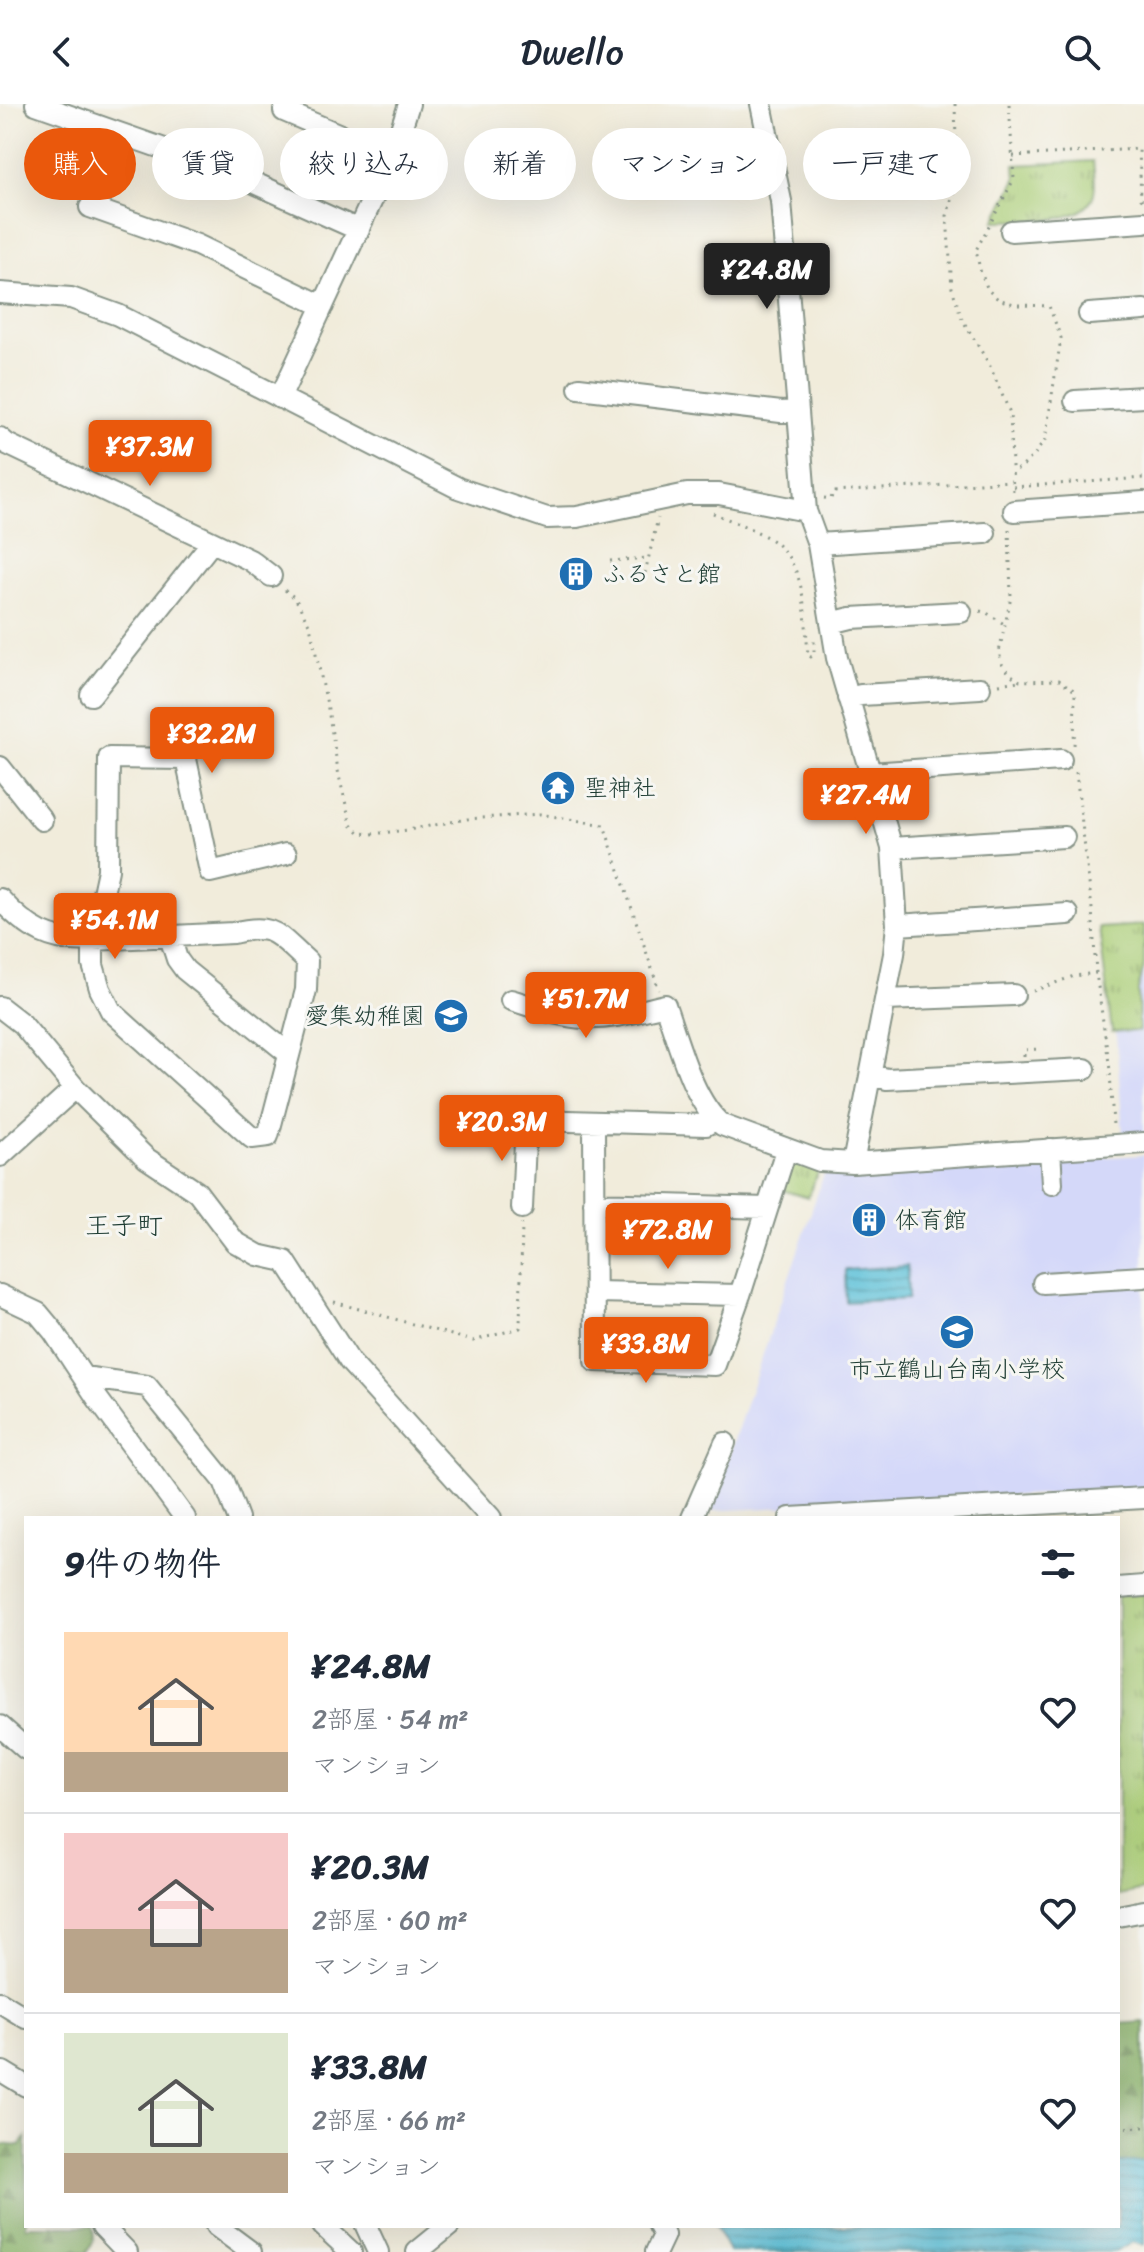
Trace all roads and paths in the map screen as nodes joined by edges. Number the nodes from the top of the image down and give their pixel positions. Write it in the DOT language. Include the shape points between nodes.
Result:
graph roads {
  1 [pos="36,104"];
  2 [pos="409,104"];
  3 [pos="761,104"];
  4 [pos="955,104"];
  5 [pos="1009,104"];
  6 [pos="284,111"];
  7 [pos="104,128"];
  8 [pos="324,128"];
  9 [pos="401,128"];
  10 [pos="136,139"];
  11 [pos="1012,156"];
  12 [pos="92,200"];
  13 [pos="373,200"];
  14 [pos="1144,201"];
  15 [pos="90,207"];
  16 [pos="1144,222"];
  17 [pos="359,230"];
  18 [pos="1011,231"];
  19 [pos="0,293"];
  20 [pos="323,306"];
  21 [pos="1144,310"];
  22 [pos="1089,314"];
  23 [pos="579,388"];
  24 [pos="1144,397"];
  25 [pos="280,398"];
  26 [pos="1075,401"];
  27 [pos="797,411"];
  28 [pos="0,438"];
  29 [pos="1012,472"];
  30 [pos="1144,478"];
  31 [pos="1013,481"];
  32 [pos="1013,487"];
  33 [pos="662,499"];
  34 [pos="1144,502"];
  35 [pos="811,504"];
  36 [pos="703,508"];
  37 [pos="1014,511"];
  38 [pos="985,533"];
  39 [pos="212,542"];
  40 [pos="818,544"];
  41 [pos="648,558"];
  42 [pos="610,561"];
  43 [pos="645,573"];
  44 [pos="271,576"];
  45 [pos="961,612"];
  46 [pos="1005,624"];
  47 [pos="822,626"];
  48 [pos="1020,681"];
  49 [pos="980,688"];
  50 [pos="91,695"];
  51 [pos="848,698"];
  52 [pos="1070,757"];
  53 [pos="870,773"];
  54 [pos="3,774"];
  55 [pos="42,820"];
  56 [pos="1064,837"];
  57 [pos="892,848"];
  58 [pos="286,854"];
  59 [pos="0,899"];
  60 [pos="1068,914"];
  61 [pos="897,925"];
  62 [pos="170,937"];
  63 [pos="93,940"];
  64 [pos="1096,973"];
  65 [pos="1014,995"];
  66 [pos="511,1000"];
  67 [pos="886,1000"];
  68 [pos="665,1005"];
  69 [pos="0,1007"];
  70 [pos="289,1054"];
  71 [pos="1085,1069"];
  72 [pos="871,1075"];
  73 [pos="75,1088"];
  74 [pos="462,1118"];
  75 [pos="526,1120"];
  76 [pos="715,1120"];
  77 [pos="594,1122"];
  78 [pos="1112,1134"];
  79 [pos="1144,1143"];
  80 [pos="1050,1149"];
  81 [pos="786,1150"];
  82 [pos="0,1156"];
  83 [pos="853,1163"];
  84 [pos="1052,1184"];
  85 [pos="594,1203"];
  86 [pos="522,1208"];
  87 [pos="767,1208"];
  88 [pos="1144,1277"];
  89 [pos="1043,1283"];
  90 [pos="595,1292"];
  91 [pos="0,1295"];
  92 [pos="740,1295"];
  93 [pos="328,1300"];
  94 [pos="84,1377"];
  95 [pos="725,1443"];
  96 [pos="1144,1498"];
  97 [pos="984,1513"];
  98 [pos="184,1516"];
  99 [pos="237,1516"];
  100 [pos="489,1516"];
  101 [pos="693,1516"];
  102 [pos="868,1516"];
  103 [pos="1144,1586"];
  104 [pos="1120,1588"];
  105 [pos="0,1726"];
  106 [pos="24,1747"];
  107 [pos="1144,1911"];
  108 [pos="1120,1916"];
  109 [pos="0,2002"];
  110 [pos="24,2017"];
  111 [pos="3,2072"];
  112 [pos="24,2085"];
  113 [pos="1144,2127"];
  114 [pos="1120,2128"];
  115 [pos="104,2228"];
  116 [pos="219,2228"];
  117 [pos="325,2228"];
  118 [pos="367,2228"];
  119 [pos="447,2228"];
  120 [pos="660,2228"];
  121 [pos="127,2252"];
  122 [pos="251,2252"];
  123 [pos="351,2252"];
  124 [pos="378,2252"];
  125 [pos="417,2252"];
  126 [pos="656,2252"];
  1 -- 7 [label="street"];
  2 -- 9 [label="street"];
  3 -- 27 [label="street" via="781,201"];
  4 -- 29 [label="path" via="957,179 947,216 952,288 1010,413"];
  5 -- 11 [label="path"];
  6 -- 8 [label="street"];
  10 -- 17 [label="street" via="230,172"];
  11 -- 14 [label="path" via="1139,149"];
  11 -- 29 [label="path" via="1014,179 976,250 980,270 998,299 1049,306 1061,338 1045,440"];
  12 -- 15 [label="path"];
  13 -- 17 [label="street"];
  15 -- 20 [label="street" via="197,245"];
  16 -- 18 [label="street"];
  17 -- 20 [label="street"];
  19 -- 25 [label="street" via="71,298 106,311"];
  20 -- 25 [label="street"];
  21 -- 22 [label="street"];
  23 -- 27 [label="street"];
  24 -- 26 [label="street"];
  25 -- 33 [label="street" via="458,488 547,518"];
  27 -- 35 [label="street"];
  28 -- 39 [label="street"];
  29 -- 31 [label="path"];
  30 -- 32 [label="path"];
  31 -- 32 [label="path"];
  31 -- 35 [label="path" via="833,492 831,499"];
  32 -- 37 [label="path"];
  33 -- 35 [label="street" via="719,494"];
  33 -- 41 [label="path"];
  34 -- 37 [label="street"];
  35 -- 40 [label="street"];
  36 -- 47 [label="path" via="760,534 792,562 811,657"];
  37 -- 46 [label="path" via="1015,524 1008,528 1011,597"];
  38 -- 40 [label="street"];
  39 -- 44 [label="street"];
  39 -- 50 [label="street"];
  40 -- 47 [label="street"];
  41 -- 42 [label="path"];
  41 -- 43 [label="path"];
  44 -- 68 [label="path" via="295,598 310,626 351,825 372,834 540,814 604,825"];
  45 -- 46 [label="path" via="977,610"];
  45 -- 47 [label="street" via="851,618"];
  46 -- 48 [label="path" via="1002,664"];
  47 -- 51 [label="street"];
  48 -- 49 [label="path"];
  48 -- 52 [label="path" via="1059,680 1075,691"];
  49 -- 51 [label="street"];
  51 -- 53 [label="street"];
  52 -- 53 [label="street"];
  52 -- 64 [label="path"];
  53 -- 57 [label="street"];
  54 -- 55 [label="street"];
  56 -- 57 [label="street"];
  57 -- 61 [label="street"];
  58 -- 63 [label="street" via="210,872 186,759 109,758 108,870"];
  59 -- 63 [label="street" via="28,926 59,940"];
  60 -- 61 [label="street"];
  61 -- 67 [label="street"];
  62 -- 63 [label="street"];
  62 -- 70 [label="street" via="185,970"];
  62 -- 70 [label="street" via="269,929 307,961 306,990"];
  63 -- 70 [label="street" via="93,965 111,1011 252,1138 268,1136"];
  64 -- 65 [label="path"];
  64 -- 78 [label="path" via="1110,1070"];
  65 -- 67 [label="street"];
  66 -- 68 [label="street" via="586,1018"];
  67 -- 72 [label="street"];
  68 -- 76 [label="street" via="703,1104"];
  69 -- 73 [label="street" via="22,1024"];
  71 -- 72 [label="street" via="887,1079"];
  72 -- 83 [label="street"];
  73 -- 82 [label="street"];
  73 -- 100 [label="street" via="146,1158 197,1192 235,1242 285,1261 350,1362"];
  74 -- 75 [label="street"];
  75 -- 77 [label="street"];
  75 -- 86 [label="street"];
  76 -- 77 [label="street" via="706,1125"];
  76 -- 81 [label="street"];
  77 -- 85 [label="street"];
  79 -- 80 [label="street"];
  80 -- 83 [label="street"];
  80 -- 84 [label="street"];
  81 -- 83 [label="street" via="820,1161"];
  81 -- 87 [label="street"];
  85 -- 87 [label="street"];
  85 -- 90 [label="street"];
  86 -- 93 [label="path" via="520,1328 473,1341"];
  87 -- 92 [label="street"];
  88 -- 89 [label="street"];
  90 -- 92 [label="street"];
  90 -- 92 [label="street" via="595,1361 715,1365"];
  91 -- 94 [label="street" via="38,1313"];
  94 -- 98 [label="street"];
  94 -- 99 [label="street" via="147,1386 224,1481"];
  95 -- 101 [label="street"];
  96 -- 97 [label="street"];
  97 -- 102 [label="street"];
  103 -- 104 [label="street"];
  105 -- 106 [label="street"];
  107 -- 108 [label="street"];
  109 -- 110 [label="street"];
  111 -- 112 [label="street"];
  113 -- 114 [label="path"];
  115 -- 121 [label="street"];
  116 -- 122 [label="street"];
  117 -- 123 [label="street"];
  118 -- 124 [label="street"];
  119 -- 125 [label="street"];
  120 -- 126 [label="street" via="664,2235"];
}
